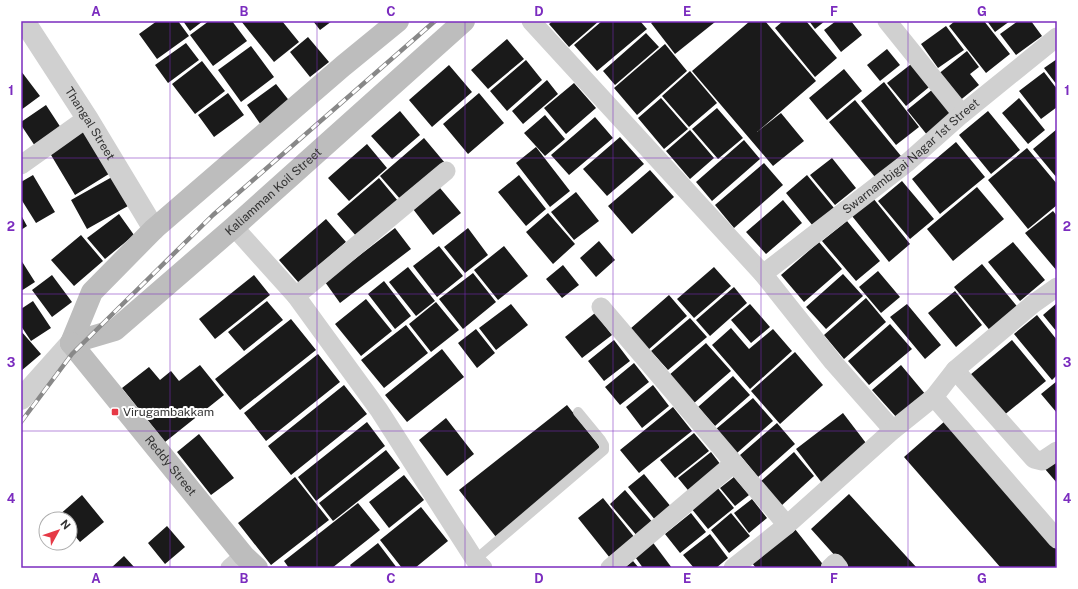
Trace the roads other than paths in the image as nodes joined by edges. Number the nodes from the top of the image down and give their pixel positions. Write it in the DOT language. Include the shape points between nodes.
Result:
graph roads {
  1 [pos="398,21"];
  2 [pos="464,21"];
  3 [pos="531,21"];
  4 [pos="887,21"];
  5 [pos="1055,21"];
  6 [pos="1057,24"];
  7 [pos="25,29"];
  8 [pos="1057,37"];
  9 [pos="962,114"];
  10 [pos="87,118"];
  11 [pos="21,165"];
  12 [pos="446,171"];
  13 [pos="234,227"];
  14 [pos="154,229"];
  15 [pos="763,274"];
  16 [pos="1057,287"];
  17 [pos="296,296"];
  18 [pos="601,307"];
  19 [pos="71,343"];
  20 [pos="955,370"];
  21 [pos="934,397"];
  22 [pos="21,399"];
  23 [pos="578,412"];
  24 [pos="893,430"];
  25 [pos="1057,451"];
  26 [pos="734,463"];
  27 [pos="787,524"];
  28 [pos="1057,539"];
  29 [pos="244,564"];
  30 [pos="479,564"];
  31 [pos="610,568"];
  32 [pos="732,568"];
  33 [pos="830,568"];
  34 [pos="839,568"];
  1 -- 14 [label="main road"];
  2 -- 13 [label="main road, Kaliamman Koil Street"];
  3 -- 15 [label="street"];
  4 -- 9 [label="street"];
  5 -- 6 [label="street"];
  7 -- 10 [label="street, Thangal Street"];
  8 -- 9 [label="street, Swarnambigai Nagar 1st Street"];
  9 -- 15 [label="street, Swarnambigai Nagar 1st Street" via="908,162"];
  10 -- 11 [label="street"];
  10 -- 14 [label="street, Thangal Street"];
  12 -- 17 [label="street"];
  13 -- 17 [label="street"];
  13 -- 19 [label="main road, Kaliamman Koil Street" via="115,330"];
  14 -- 19 [label="main road" via="92,292"];
  15 -- 24 [label="street" via="833,362"];
  16 -- 20 [label="street"];
  17 -- 30 [label="street" via="379,410"];
  18 -- 26 [label="street"];
  19 -- 22 [label="street"];
  19 -- 29 [label="main road, Reddy Street"];
  20 -- 21 [label="street"];
  20 -- 25 [label="street" via="1034,459 1042,461"];
  21 -- 24 [label="street"];
  21 -- 28 [label="street"];
  23 -- 30 [label="lane" via="601,440 604,450"];
  24 -- 27 [label="street"];
  26 -- 27 [label="street"];
  26 -- 31 [label="street"];
  27 -- 32 [label="street"];
  33 -- 34 [label="street" via="835,563"];
}
